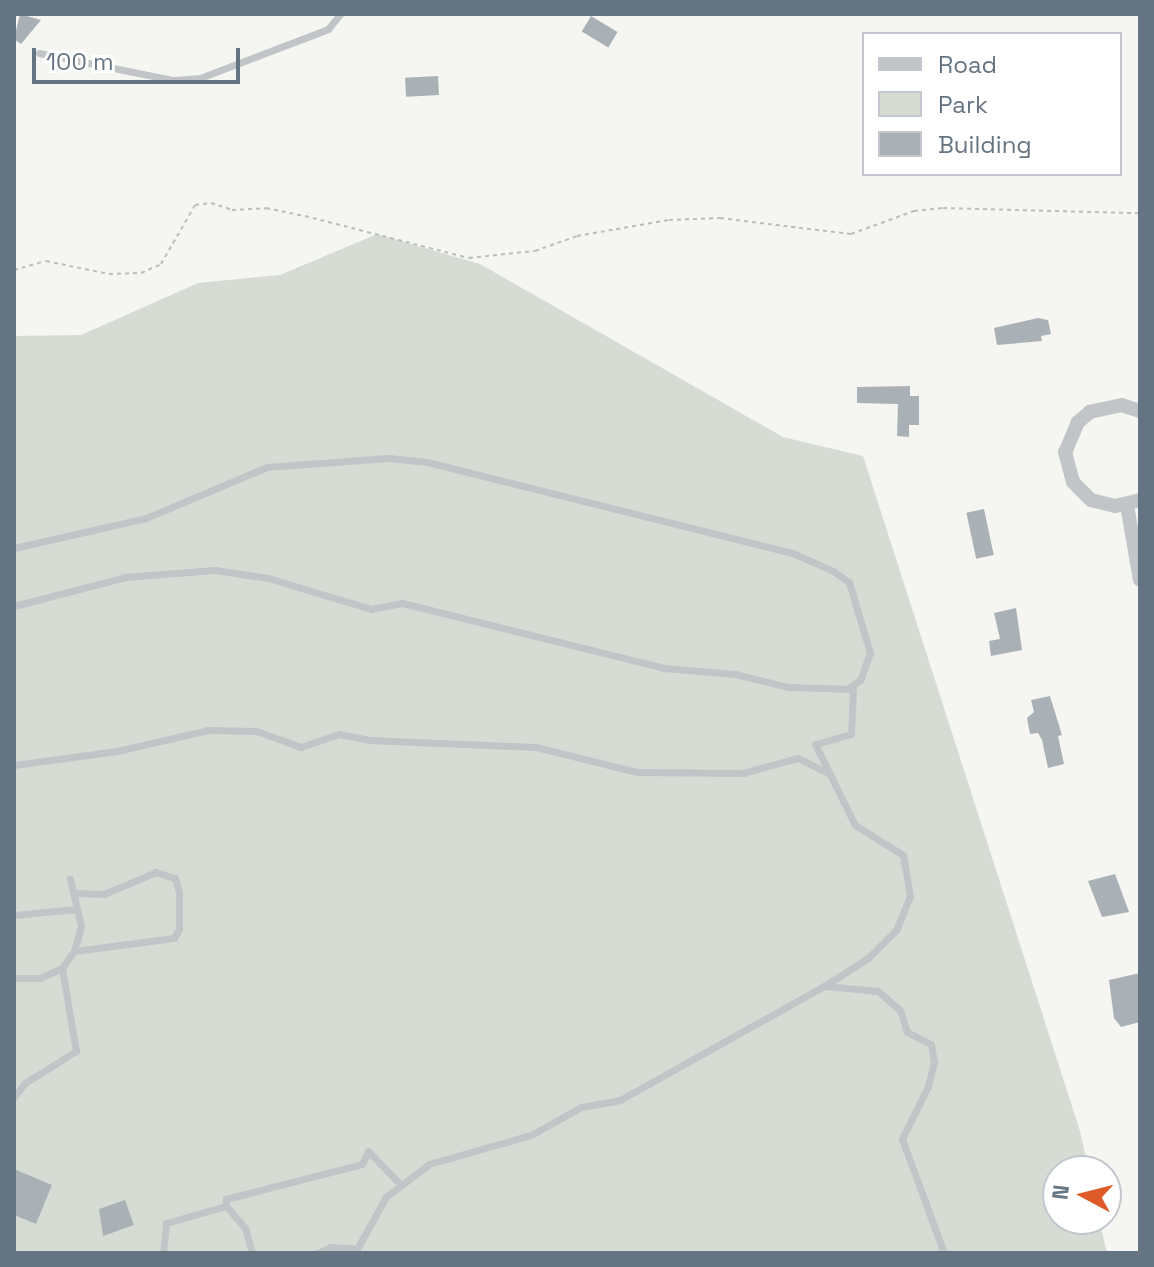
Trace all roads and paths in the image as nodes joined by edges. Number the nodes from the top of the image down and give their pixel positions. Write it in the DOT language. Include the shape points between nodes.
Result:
graph roads {
  1 [pos="340,14"];
  2 [pos="39,53"];
  3 [pos="1140,213"];
  4 [pos="14,270"];
  5 [pos="1140,411"];
  6 [pos="1134,503"];
  7 [pos="14,548"];
  8 [pos="1140,580"];
  9 [pos="14,606"];
  10 [pos="848,688"];
  11 [pos="14,765"];
  12 [pos="829,775"];
  13 [pos="70,879"];
  14 [pos="74,893"];
  15 [pos="77,909"];
  16 [pos="14,915"];
  17 [pos="74,951"];
  18 [pos="62,968"];
  19 [pos="14,978"];
  20 [pos="824,986"];
  21 [pos="14,1097"];
  22 [pos="399,1183"];
  23 [pos="226,1206"];
  24 [pos="163,1253"];
  25 [pos="252,1253"];
  26 [pos="317,1253"];
  27 [pos="944,1253"];
  1 -- 2 [label="lane" via="328,29 200,78 173,80"];
  3 -- 4 [label="path" via="943,208 914,211 851,234 720,218 669,220 577,236 535,251 469,258 305,216 266,208 232,210 211,203 195,205 161,264 141,273 109,274 46,261"];
  5 -- 6 [label="street" via="1122,405 1090,412 1078,422 1065,452 1068,473 1081,492 1102,505"];
  6 -- 8 [label="street"];
  7 -- 10 [label="lane" via="146,518 267,467 388,458 427,462 795,554 833,571 849,582 870,653 860,680"];
  9 -- 10 [label="lane" via="125,577 215,570 268,578 371,609 402,603 664,668 735,674 788,687"];
  10 -- 12 [label="lane" via="853,689 851,734 815,744"];
  11 -- 12 [label="lane" via="117,751 208,730 256,731 301,747 339,734 536,747 637,772 743,773 798,758"];
  12 -- 20 [label="lane" via="855,825 903,855 910,896 896,930 868,958"];
  13 -- 14 [label="lane"];
  14 -- 15 [label="lane"];
  14 -- 17 [label="lane" via="104,894 156,872 175,878 179,905 174,938"];
  15 -- 16 [label="lane"];
  15 -- 17 [label="lane" via="81,926"];
  17 -- 18 [label="lane"];
  18 -- 19 [label="lane" via="40,978"];
  18 -- 21 [label="lane" via="76,1051 25,1083"];
  20 -- 22 [label="lane" via="620,1100 581,1107 531,1135 429,1164"];
  20 -- 27 [label="lane" via="878,991 900,1010 907,1032 931,1044 934,1062 928,1086 902,1139"];
  22 -- 23 [label="lane" via="368,1151 362,1164 226,1199"];
  22 -- 26 [label="lane" via="357,1249 331,1247"];
  23 -- 24 [label="lane" via="166,1223"];
  23 -- 25 [label="lane" via="245,1228"];
}
